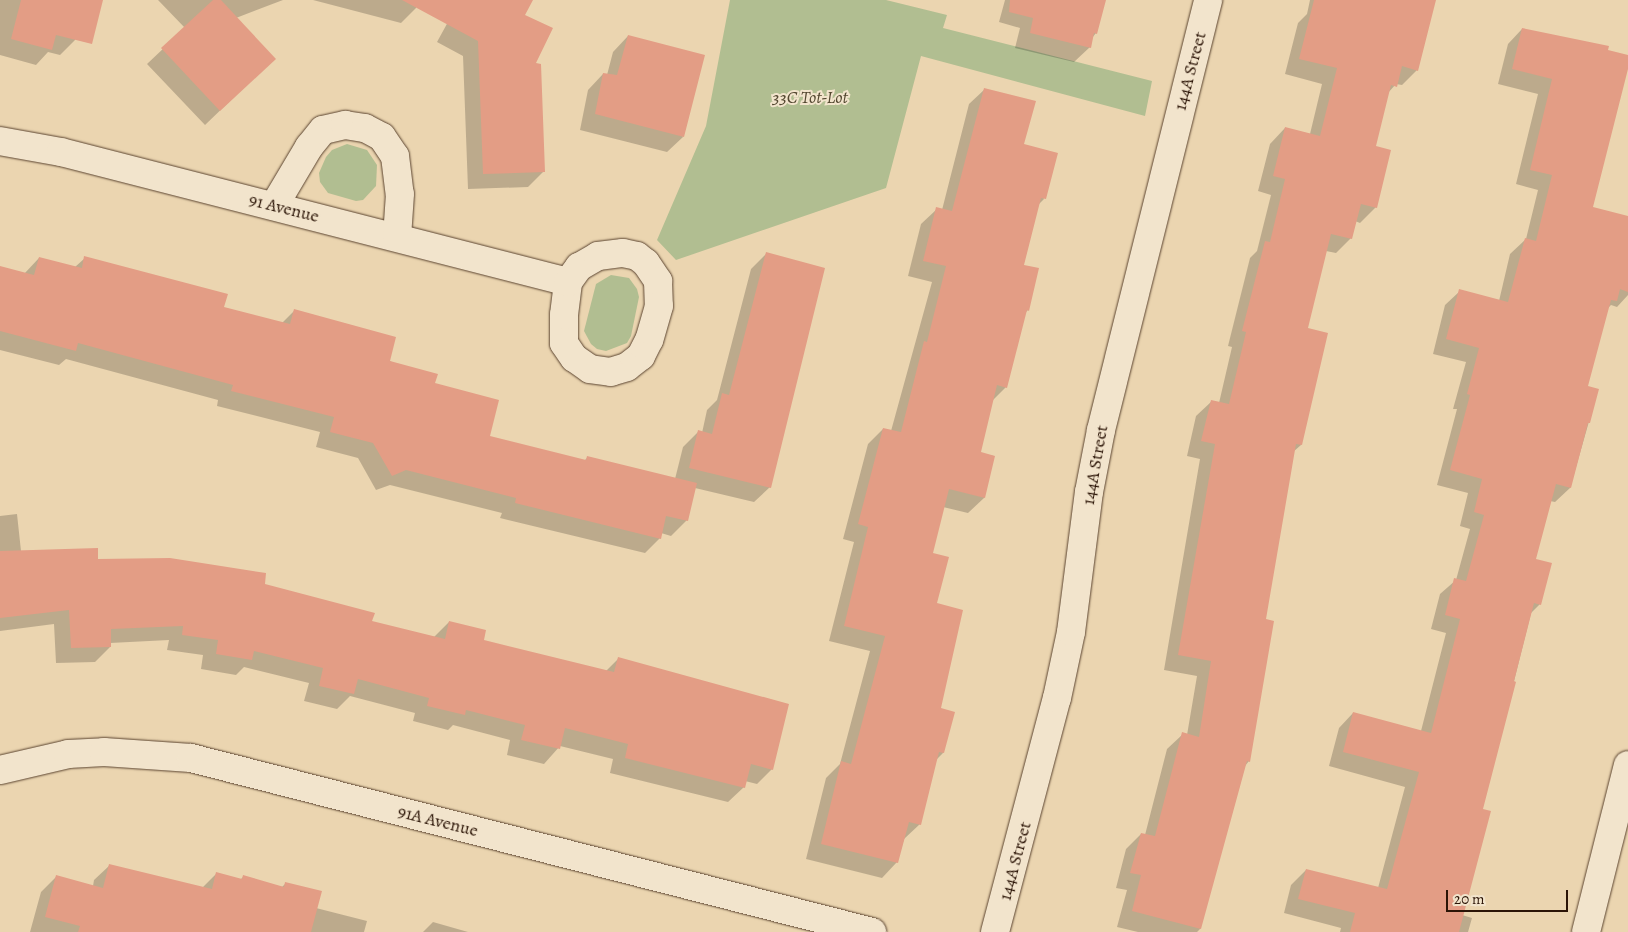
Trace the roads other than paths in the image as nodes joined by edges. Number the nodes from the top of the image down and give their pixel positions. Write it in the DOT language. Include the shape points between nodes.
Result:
graph roads {
  1 [pos="1208,0"];
  2 [pos="0,140"];
  3 [pos="274,206"];
  4 [pos="397,237"];
  5 [pos="568,282"];
  6 [pos="1628,765"];
  7 [pos="0,770"];
  8 [pos="872,932"];
  9 [pos="995,932"];
  10 [pos="1586,932"];
  1 -- 9 [label="street, 144A Street" via="1101,430 1060,688"];
  2 -- 3 [label="street, 91 Avenue" via="61,152"];
  3 -- 4 [label="street, 91 Avenue"];
  3 -- 4 [label="street" via="309,147 323,130 345,125 365,128 382,138 395,156 400,194"];
  4 -- 5 [label="street, 91 Avenue"];
  5 -- 5 [label="street" via="580,267 598,256 622,253 637,256 646,263 658,281 659,306 641,356 628,367 611,372 590,369 574,358 564,343"];
  6 -- 10 [label="street"];
  7 -- 8 [label="street, 91A Avenue" via="68,754 104,752 191,758"];
}
